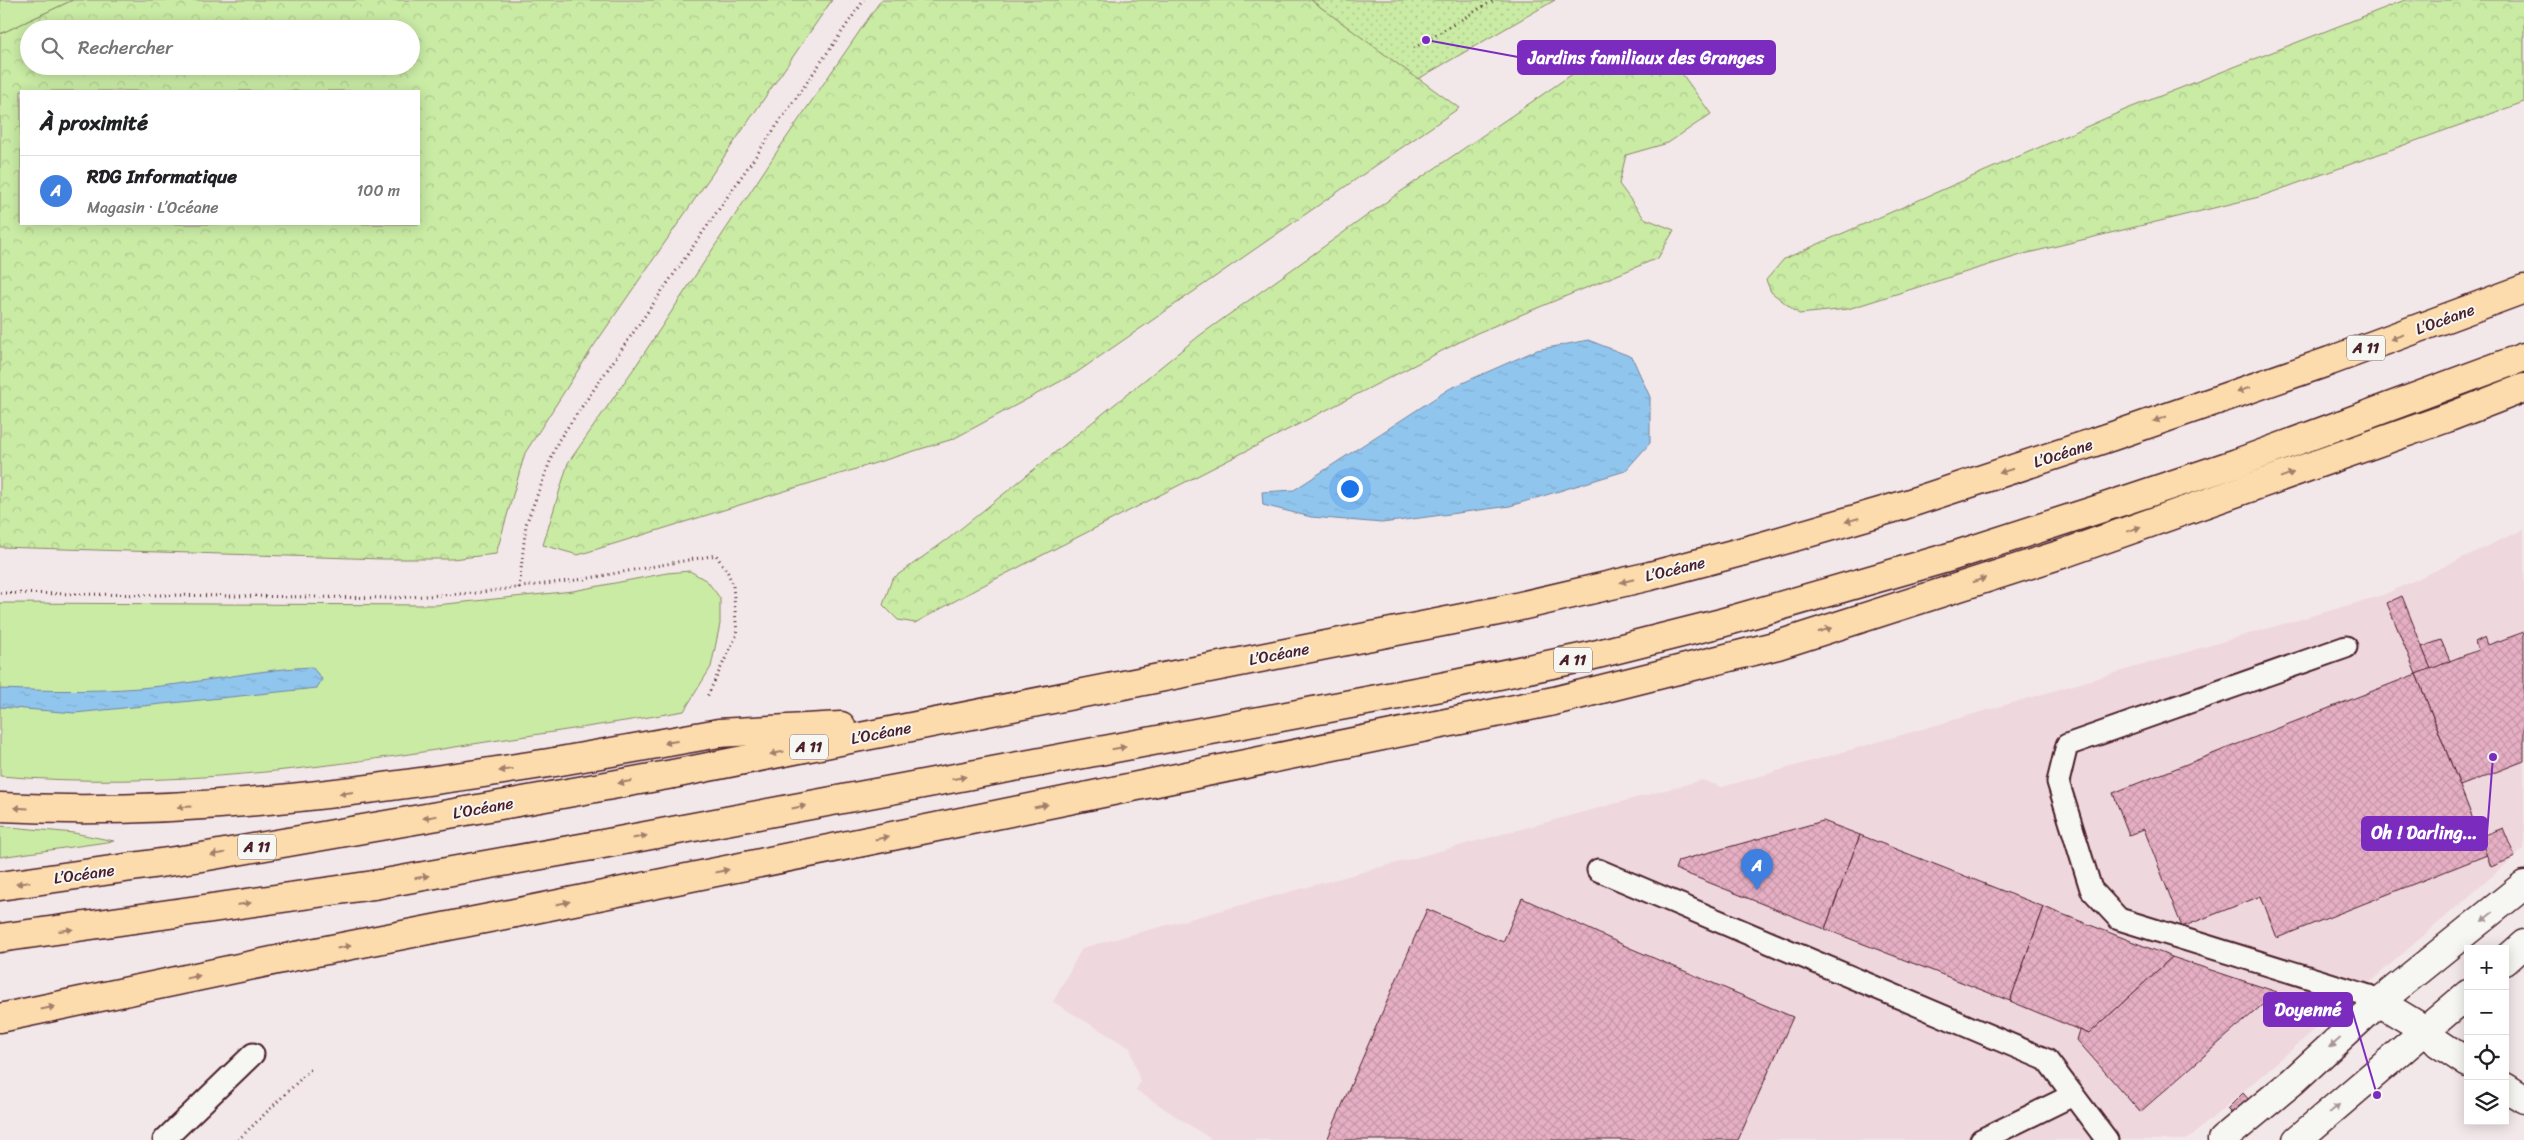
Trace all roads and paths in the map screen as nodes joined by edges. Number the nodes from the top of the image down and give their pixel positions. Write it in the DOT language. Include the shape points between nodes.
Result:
graph roads {
  1 [pos="864,0"];
  2 [pos="1494,0"];
  3 [pos="1414,48"];
  4 [pos="2524,289"];
  5 [pos="2524,357"];
  6 [pos="2524,388"];
  7 [pos="519,588"];
  8 [pos="0,593"];
  9 [pos="2346,647"];
  10 [pos="707,697"];
  11 [pos="945,720"];
  12 [pos="0,807"];
  13 [pos="1598,870"];
  14 [pos="2524,885"];
  15 [pos="0,886"];
  16 [pos="0,938"];
  17 [pos="2524,944"];
  18 [pos="2509,957"];
  19 [pos="2464,998"];
  20 [pos="2379,1002"];
  21 [pos="0,1018"];
  22 [pos="2426,1031"];
  23 [pos="253,1054"];
  24 [pos="2464,1061"];
  25 [pos="312,1068"];
  26 [pos="2509,1090"];
  27 [pos="2073,1095"];
  28 [pos="2524,1099"];
  29 [pos="164,1140"];
  30 [pos="238,1140"];
  31 [pos="1981,1140"];
  32 [pos="2107,1140"];
  33 [pos="2222,1140"];
  34 [pos="2297,1140"];
  1 -- 7 [label="path" via="558,441 526,524"];
  2 -- 3 [label="path"];
  4 -- 11 [label="highway, L’Océane / A 11, one-way" via="2114,436 1904,505 1763,546 1503,610"];
  16 -- 5 [label="highway, A 11, one-way, bridge" via="374,886 1586,657 1721,624 1950,557 2237,463"];
  21 -- 6 [label="highway, one-way, bridge" via="1554,701 1778,645 2062,554"];
  7 -- 8 [label="path" via="392,598"];
  7 -- 10 [label="path" via="584,580 716,555 733,586 737,634"];
  9 -- 20 [label="lane" via="2067,745 2058,782 2091,889 2119,919 2369,996"];
  11 -- 12 [label="highway, one-way, bridge" via="719,733 434,781 288,800 162,809"];
  11 -- 15 [label="highway, L’Océane / A 11, one-way, bridge" via="674,774 202,857"];
  13 -- 27 [label="lane" via="2047,1060"];
  14 -- 20 [label="main road, one-way"];
  17 -- 18 [label="main road"];
  19 -- 22 [label="main road"];
  20 -- 22 [label="main road"];
  20 -- 33 [label="main road, one-way" via="2292,1082"];
  22 -- 24 [label="main road"];
  34 -- 22 [label="main road, one-way"];
  23 -- 29 [label="lane"];
  25 -- 30 [label="path"];
  26 -- 28 [label="main road"];
  27 -- 31 [label="lane"];
  27 -- 32 [label="lane"];
}
